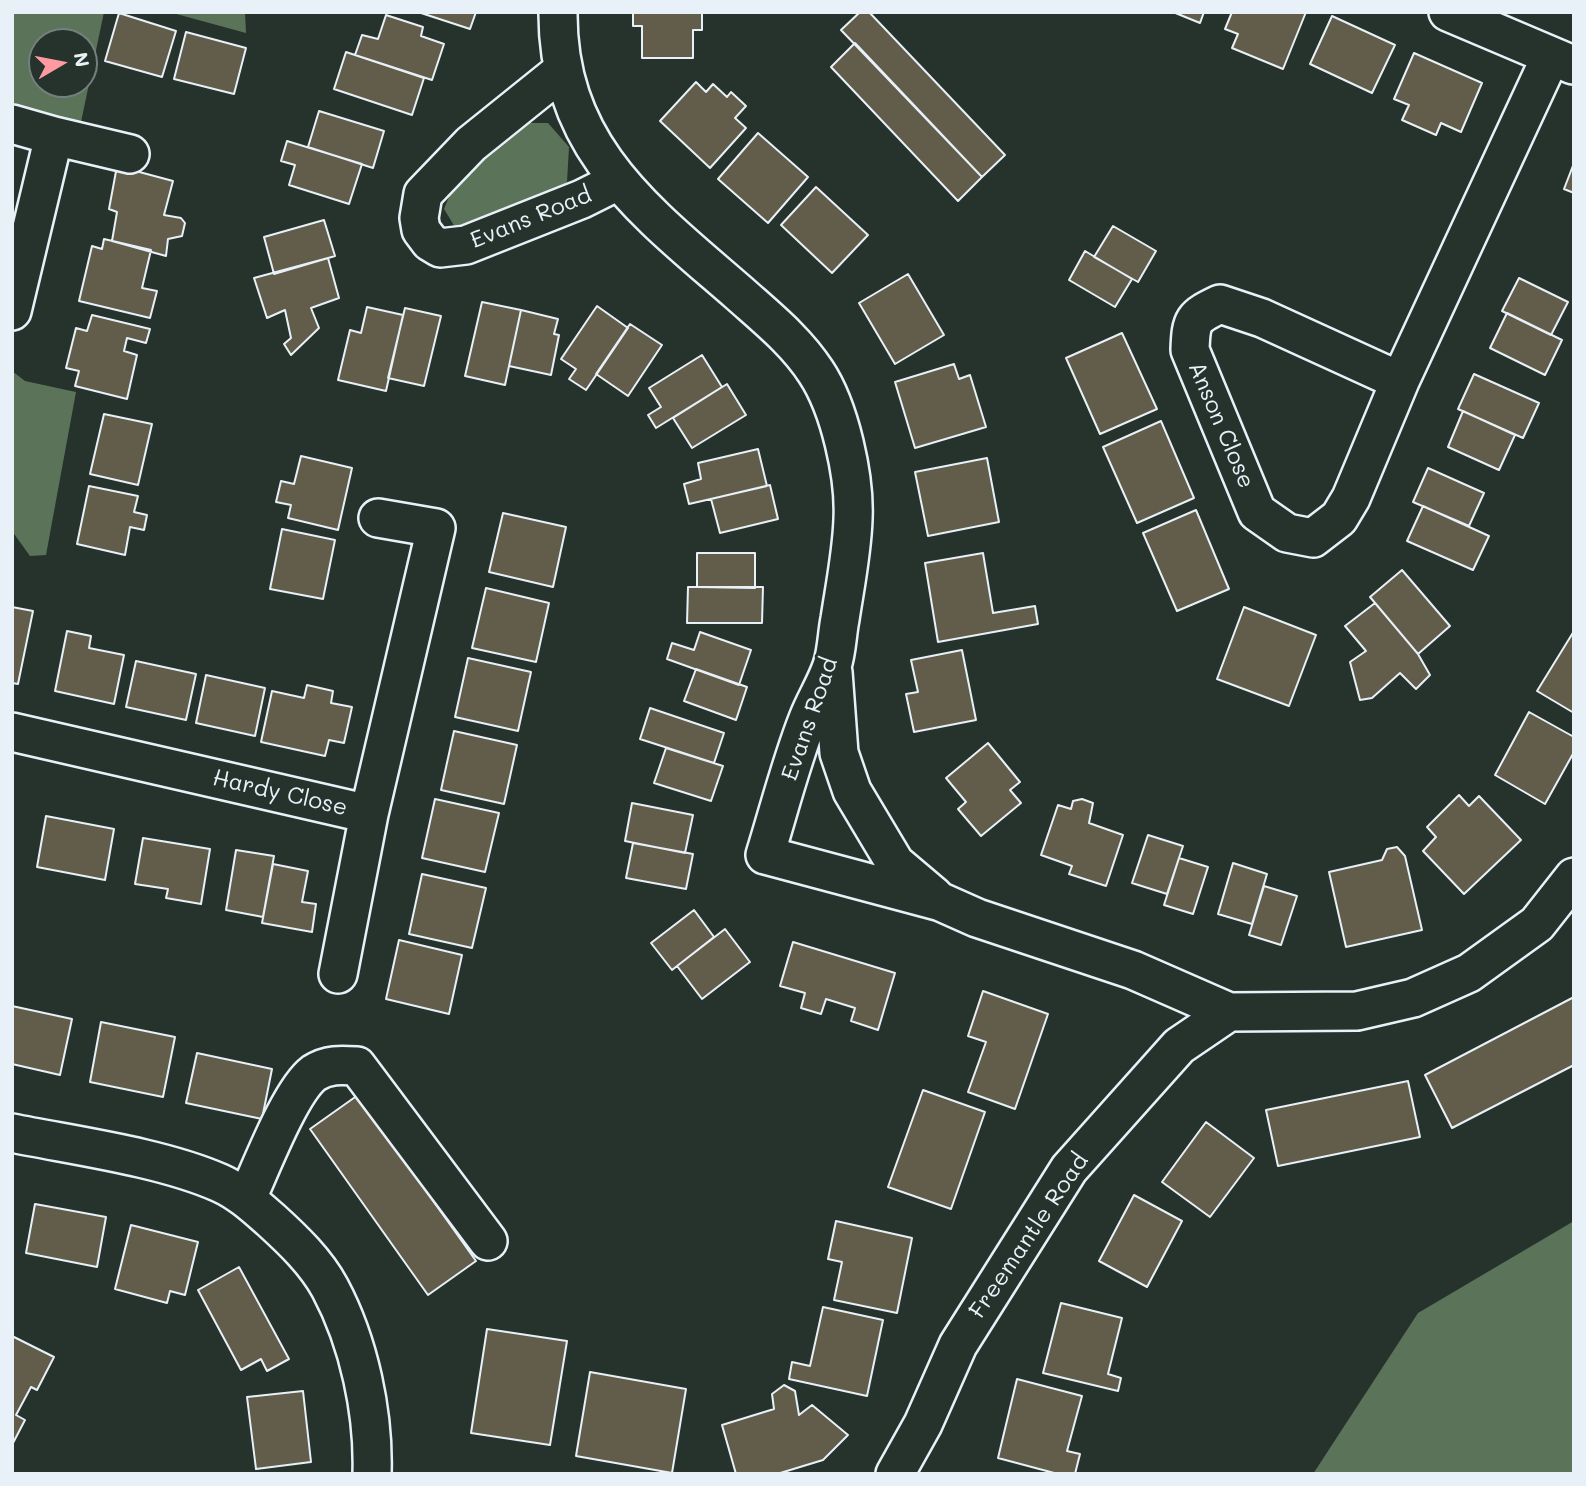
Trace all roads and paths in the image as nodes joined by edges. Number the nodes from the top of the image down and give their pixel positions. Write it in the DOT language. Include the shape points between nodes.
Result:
graph roads {
  1 [pos="558,12"];
  2 [pos="1448,12"];
  3 [pos="1562,61"];
  4 [pos="563,70"];
  5 [pos="12,124"];
  6 [pos="54,136"];
  7 [pos="130,154"];
  8 [pos="618,181"];
  9 [pos="12,311"];
  10 [pos="1400,381"];
  11 [pos="378,518"];
  12 [pos="832,664"];
  13 [pos="12,732"];
  14 [pos="369,814"];
  15 [pos="1574,877"];
  16 [pos="941,902"];
  17 [pos="338,974"];
  18 [pos="1229,1012"];
  19 [pos="12,1133"];
  20 [pos="247,1198"];
  21 [pos="488,1241"];
  22 [pos="372,1474"];
  23 [pos="895,1474"];
  1 -- 4 [label="street, Evans Road"];
  2 -- 3 [label="street"];
  3 -- 10 [label="street, Anson Close"];
  4 -- 8 [label="street, Evans Road" via="588,140"];
  4 -- 8 [label="street, Evans Road" via="471,144 423,194 421,230 430,242 454,248"];
  5 -- 6 [label="street"];
  6 -- 7 [label="street"];
  6 -- 9 [label="street"];
  8 -- 12 [label="street, Evans Road" via="659,224 789,337 817,373 830,401 851,474 853,519"];
  10 -- 10 [label="street, Anson Close" via="1339,518 1313,538 1287,533 1257,512 1190,349 1191,328 1196,316 1220,303"];
  11 -- 14 [label="street, Hardy Close" via="436,528"];
  12 -- 16 [label="street" via="838,753 852,791 895,863"];
  12 -- 16 [label="street, Evans Road" via="807,720 765,855"];
  13 -- 14 [label="street, Hardy Close"];
  14 -- 17 [label="street"];
  15 -- 18 [label="street" via="1537,924 1469,973 1413,998 1357,1011"];
  16 -- 18 [label="street, Evans Road" via="1133,970"];
  18 -- 23 [label="street, Freemantle Road" via="1179,1046 1069,1169 958,1345"];
  19 -- 20 [label="street" via="138,1158 219,1182"];
  20 -- 21 [label="street" via="300,1087 315,1072 334,1064 356,1066"];
  20 -- 22 [label="street" via="298,1245 330,1287 349,1331 368,1410"];
}
